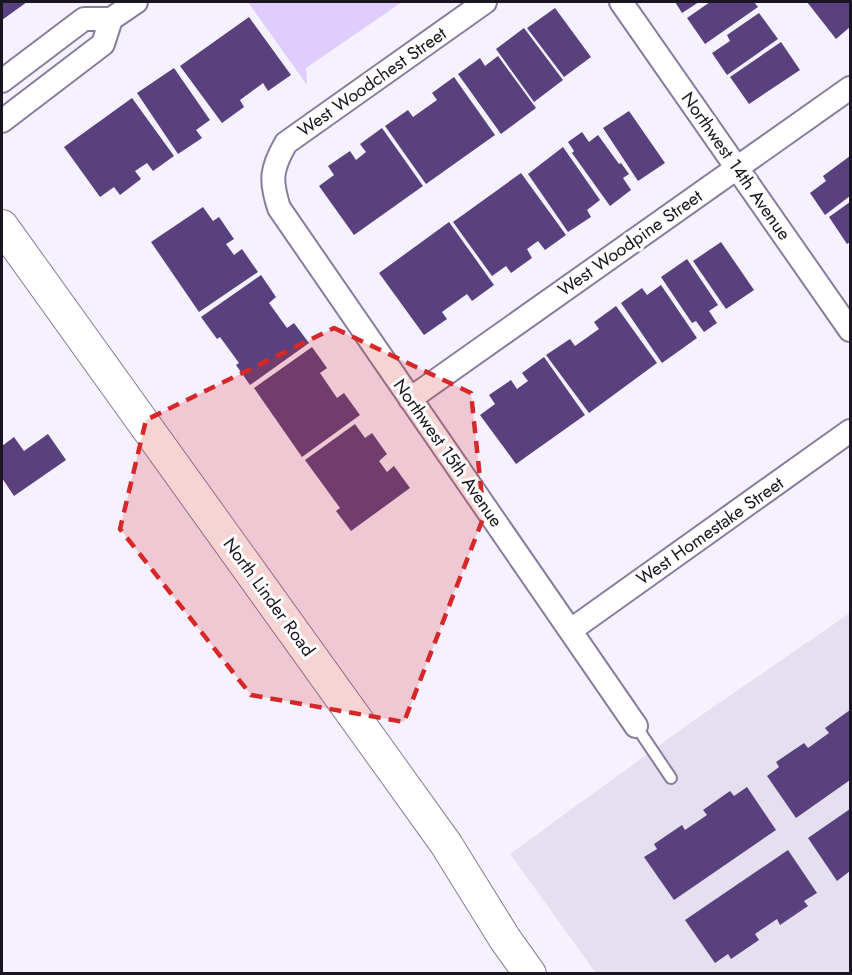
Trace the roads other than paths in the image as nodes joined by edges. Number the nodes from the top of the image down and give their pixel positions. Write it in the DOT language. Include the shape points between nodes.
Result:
graph roads {
  1 [pos="136,2"];
  2 [pos="485,2"];
  3 [pos="621,2"];
  4 [pos="111,19"];
  5 [pos="2,81"];
  6 [pos="850,88"];
  7 [pos="2,121"];
  8 [pos="737,168"];
  9 [pos="272,174"];
  10 [pos="2,226"];
  11 [pos="850,330"];
  12 [pos="410,399"];
  13 [pos="850,431"];
  14 [pos="571,630"];
  15 [pos="636,726"];
  16 [pos="671,778"];
  17 [pos="530,974"];
  1 -- 4 [label="street"];
  2 -- 9 [label="street, West Woodchest Street" via="286,143"];
  3 -- 8 [label="street, Northwest 14th Avenue"];
  4 -- 5 [label="street" via="84,19"];
  4 -- 7 [label="street" via="103,44"];
  6 -- 8 [label="street, West Woodpine Street"];
  8 -- 11 [label="street, Northwest 14th Avenue"];
  8 -- 12 [label="street, West Woodpine Street"];
  9 -- 12 [label="street, Northwest 15th Avenue" via="279,208"];
  10 -- 17 [label="main road, North Linder Road" via="446,844"];
  12 -- 14 [label="street, Northwest 15th Avenue"];
  13 -- 14 [label="street, West Homestake Street"];
  14 -- 15 [label="street, Northwest 15th Avenue"];
  15 -- 16 [label="lane"];
}
